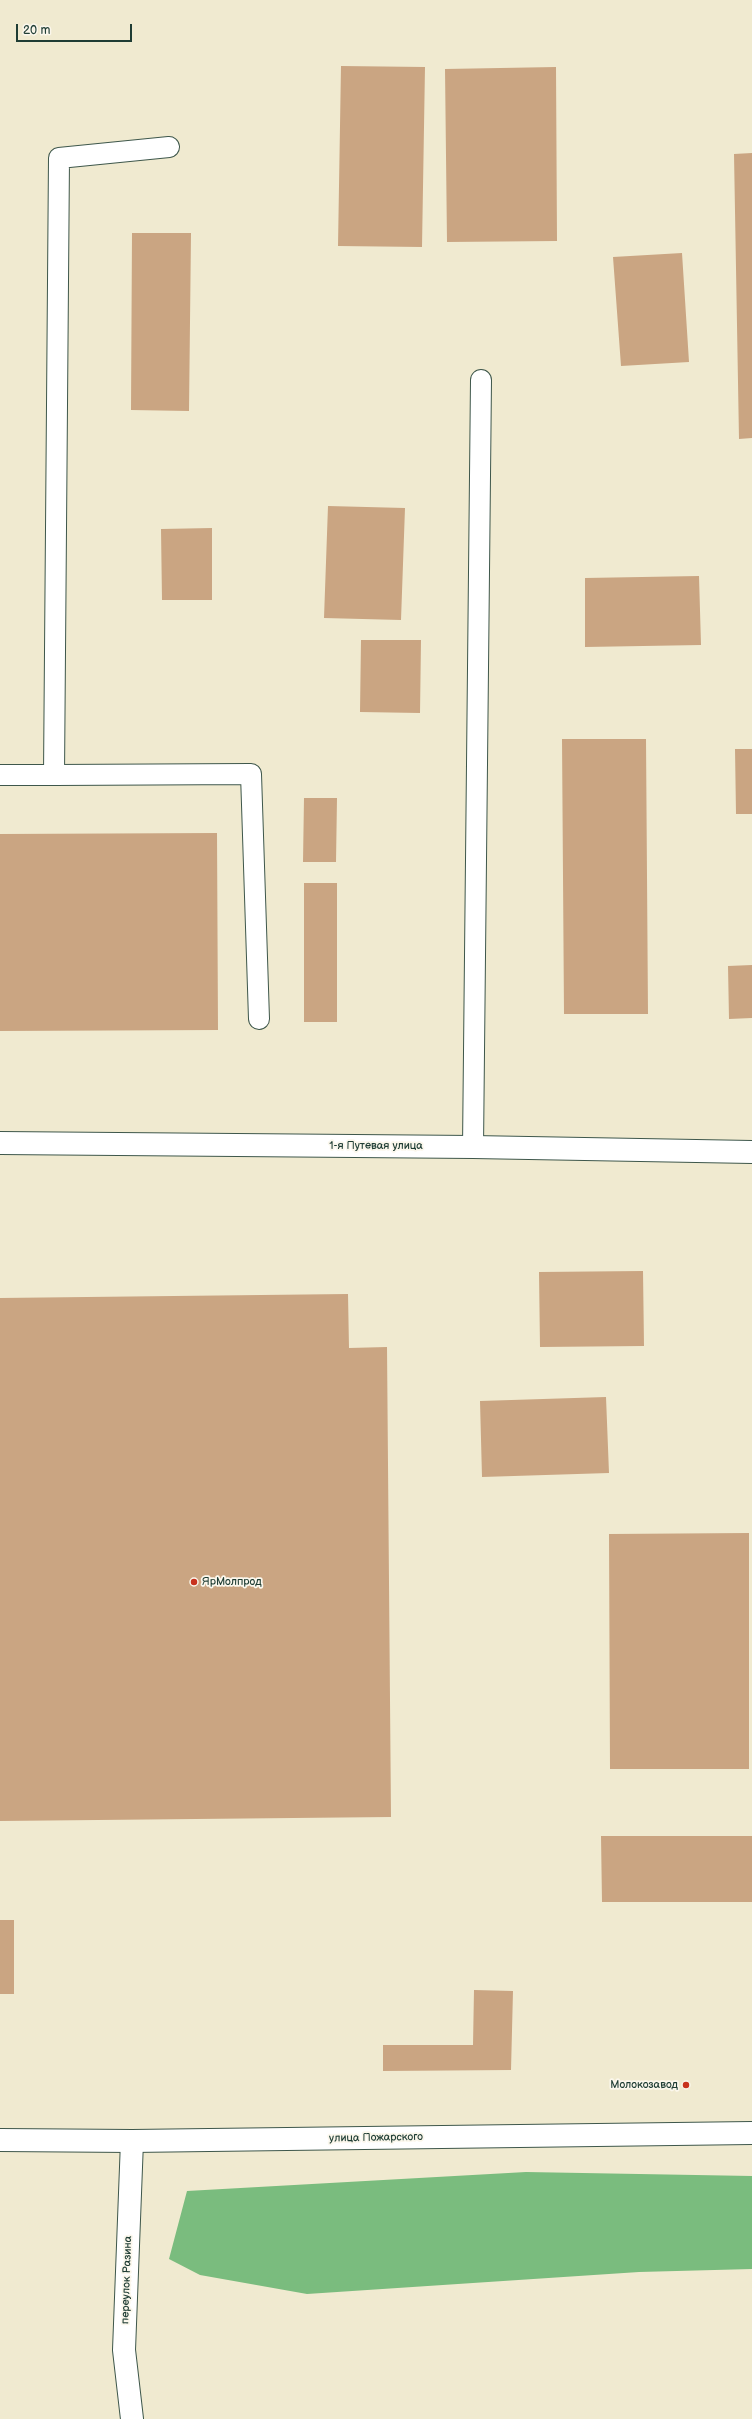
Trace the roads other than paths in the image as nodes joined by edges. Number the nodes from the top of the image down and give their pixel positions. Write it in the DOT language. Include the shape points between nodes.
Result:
graph roads {
  1 [pos="169,146"];
  2 [pos="481,380"];
  3 [pos="0,775"];
  4 [pos="54,775"];
  5 [pos="259,1019"];
  6 [pos="0,1143"];
  7 [pos="473,1147"];
  8 [pos="752,1152"];
  9 [pos="752,2133"];
  10 [pos="0,2140"];
  11 [pos="132,2141"];
  12 [pos="132,2419"];
  1 -- 4 [label="lane" via="59,158"];
  2 -- 7 [label="lane"];
  3 -- 4 [label="lane"];
  4 -- 5 [label="lane" via="251,774"];
  6 -- 7 [label="street, 1-я Путевая улица"];
  7 -- 8 [label="street, 1-я Путевая улица"];
  9 -- 11 [label="street, улица Пожарского"];
  10 -- 11 [label="street, улица Пожарского"];
  11 -- 12 [label="street, переулок Разина" via="124,2350"];
}
